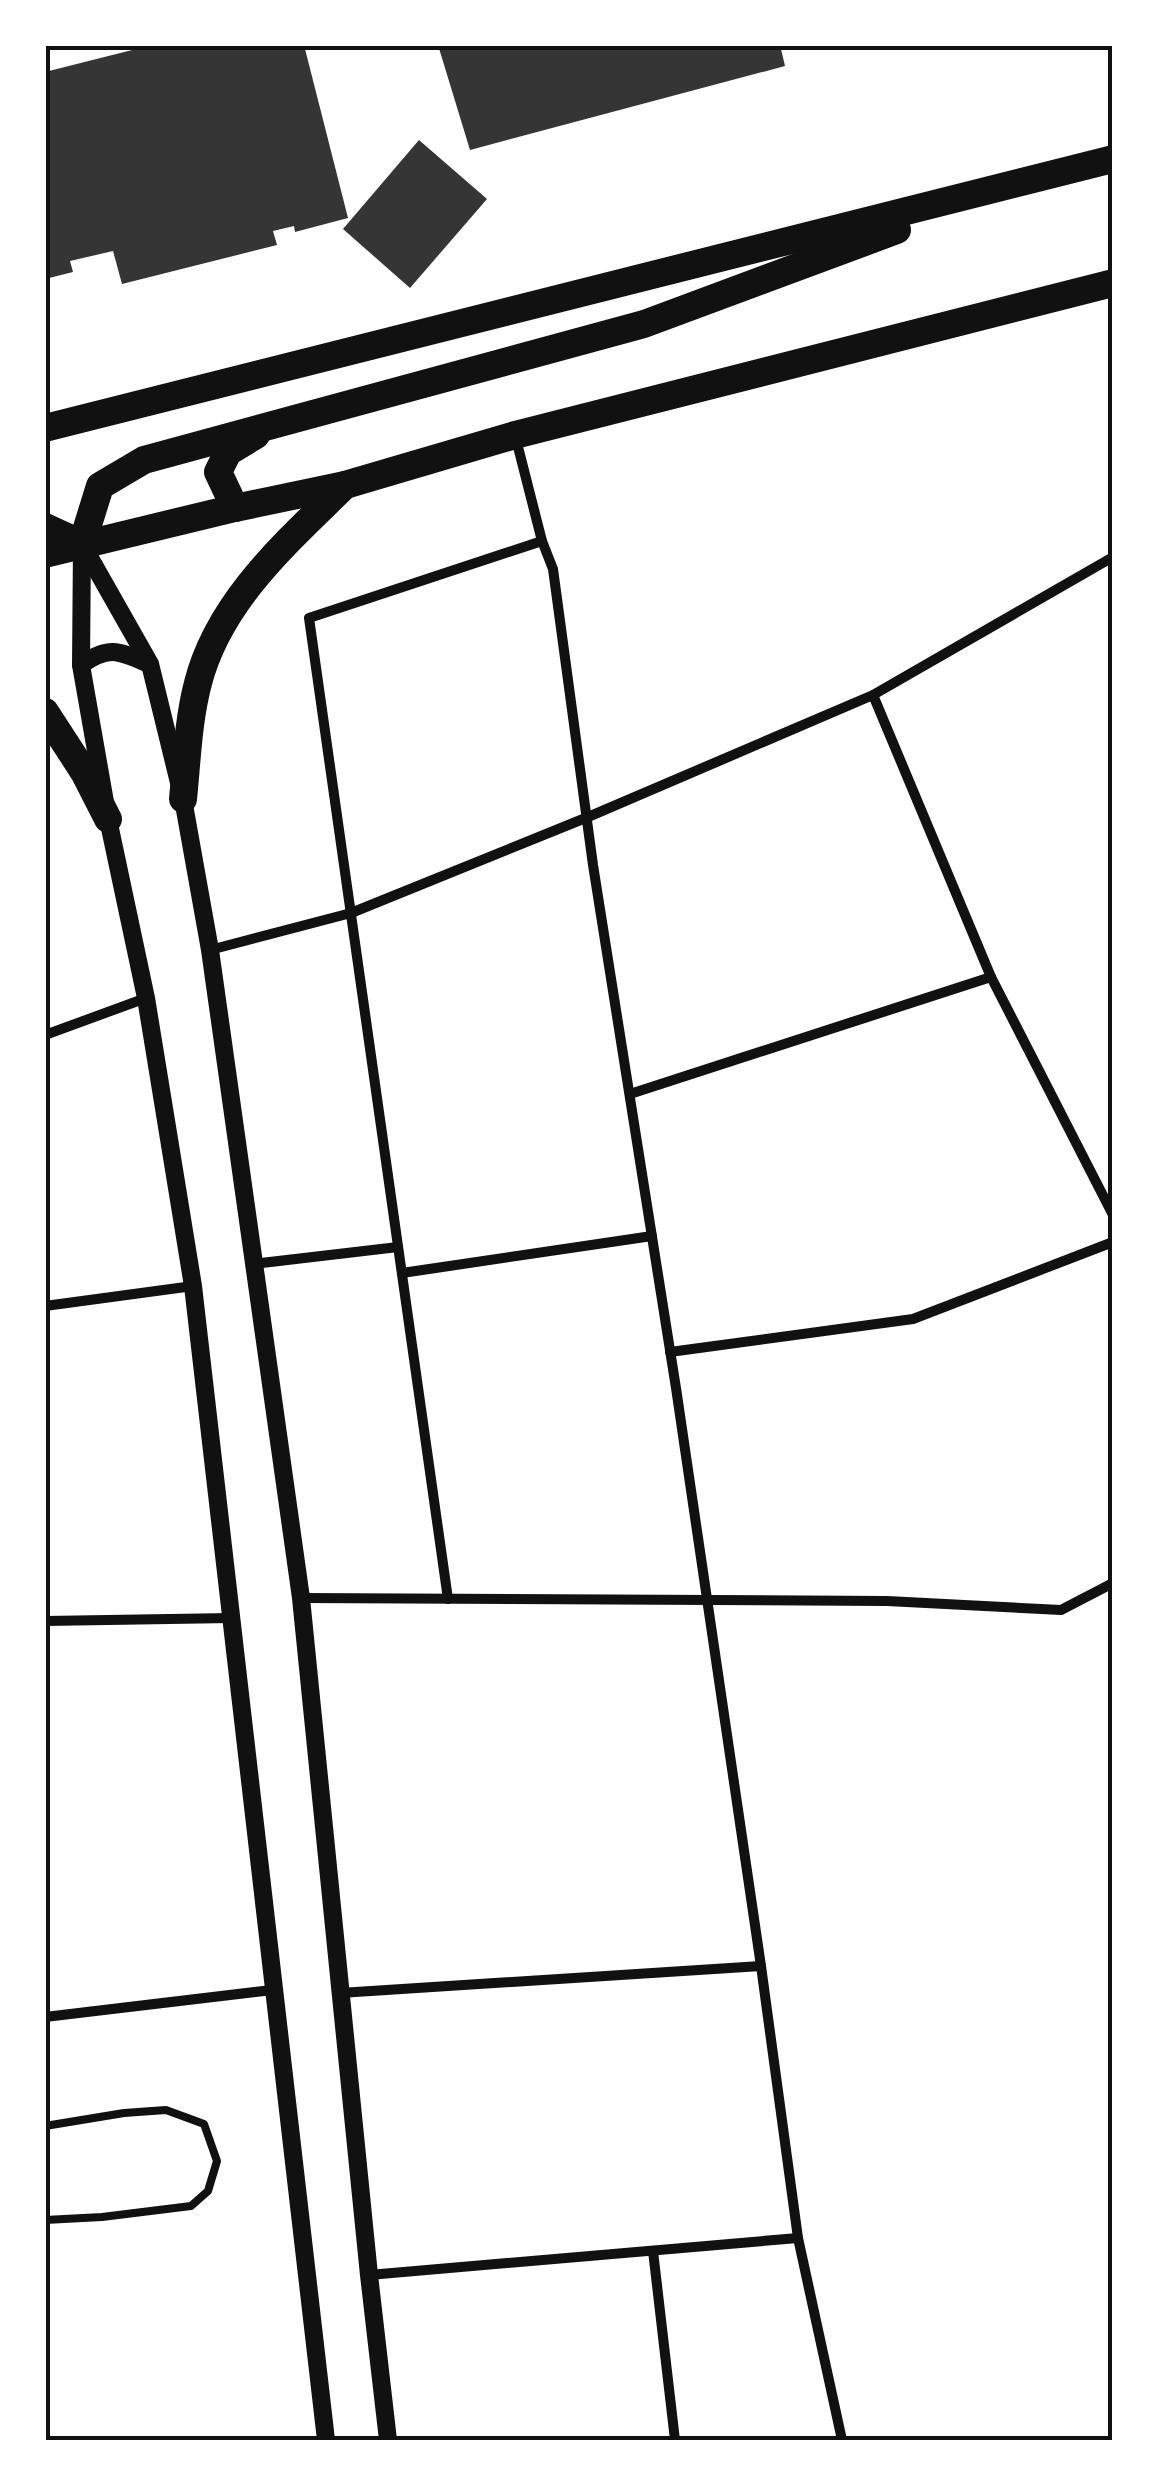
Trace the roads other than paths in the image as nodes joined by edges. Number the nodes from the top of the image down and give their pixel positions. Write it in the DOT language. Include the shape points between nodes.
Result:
graph roads {
  1 [pos="1113,159"];
  2 [pos="1029,181"];
  3 [pos="1113,283"];
  4 [pos="274,424"];
  5 [pos="45,428"];
  6 [pos="515,435"];
  7 [pos="345,485"];
  8 [pos="235,508"];
  9 [pos="45,527"];
  10 [pos="542,541"];
  11 [pos="82,544"];
  12 [pos="45,554"];
  13 [pos="1113,558"];
  14 [pos="150,664"];
  15 [pos="81,665"];
  16 [pos="872,695"];
  17 [pos="45,712"];
  18 [pos="183,799"];
  19 [pos="588,817"];
  20 [pos="108,819"];
  21 [pos="351,913"];
  22 [pos="210,950"];
  23 [pos="990,977"];
  24 [pos="146,998"];
  25 [pos="45,1036"];
  26 [pos="630,1094"];
  27 [pos="1113,1215"];
  28 [pos="652,1236"];
  29 [pos="1113,1242"];
  30 [pos="398,1247"];
  31 [pos="253,1264"];
  32 [pos="402,1272"];
  33 [pos="193,1286"];
  34 [pos="45,1306"];
  35 [pos="670,1352"];
  36 [pos="1113,1583"];
  37 [pos="301,1598"];
  38 [pos="448,1599"];
  39 [pos="707,1600"];
  40 [pos="232,1618"];
  41 [pos="45,1620"];
  42 [pos="761,1966"];
  43 [pos="272,1990"];
  44 [pos="340,1993"];
  45 [pos="45,2017"];
  46 [pos="45,2126"];
  47 [pos="45,2220"];
  48 [pos="798,2238"];
  49 [pos="653,2251"];
  50 [pos="368,2275"];
  51 [pos="326,2440"];
  52 [pos="388,2440"];
  53 [pos="675,2440"];
  54 [pos="842,2440"];
  1 -- 2 [label="highway"];
  2 -- 4 [label="highway" via="644,324"];
  2 -- 5 [label="highway"];
  3 -- 6 [label="highway"];
  4 -- 8 [label="highway" via="228,452 218,472"];
  4 -- 11 [label="highway" via="144,460 100,486"];
  6 -- 7 [label="highway"];
  6 -- 10 [label="street"];
  7 -- 8 [label="highway"];
  7 -- 18 [label="highway" via="269,560 222,622 198,680"];
  8 -- 11 [label="highway"];
  9 -- 11 [label="highway"];
  10 -- 19 [label="street" via="554,570"];
  10 -- 21 [label="street" via="309,618"];
  11 -- 12 [label="highway"];
  11 -- 14 [label="street"];
  11 -- 15 [label="street"];
  13 -- 16 [label="street"];
  14 -- 15 [label="street" via="118,650"];
  14 -- 18 [label="street"];
  15 -- 20 [label="street"];
  16 -- 19 [label="street"];
  16 -- 23 [label="street"];
  17 -- 20 [label="highway"];
  18 -- 22 [label="street"];
  19 -- 21 [label="street"];
  19 -- 26 [label="street"];
  20 -- 24 [label="street"];
  21 -- 22 [label="street"];
  21 -- 30 [label="street"];
  22 -- 31 [label="street"];
  23 -- 26 [label="street"];
  23 -- 27 [label="street"];
  24 -- 25 [label="street"];
  24 -- 33 [label="street"];
  26 -- 28 [label="street"];
  28 -- 32 [label="street"];
  28 -- 35 [label="street"];
  29 -- 35 [label="street" via="913,1319"];
  30 -- 31 [label="street"];
  30 -- 32 [label="street"];
  31 -- 37 [label="street"];
  32 -- 38 [label="street"];
  33 -- 34 [label="street"];
  33 -- 40 [label="street"];
  35 -- 39 [label="street"];
  36 -- 39 [label="street" via="1061,1610"];
  37 -- 38 [label="street"];
  37 -- 44 [label="street"];
  38 -- 39 [label="street"];
  39 -- 42 [label="street"];
  40 -- 41 [label="street"];
  40 -- 43 [label="street"];
  42 -- 44 [label="street"];
  42 -- 48 [label="street"];
  43 -- 45 [label="street"];
  43 -- 51 [label="street"];
  44 -- 50 [label="street"];
  46 -- 47 [label="lane" via="166,2110 204,2124 217,2161 208,2191 191,2206"];
  48 -- 49 [label="street"];
  48 -- 54 [label="street"];
  49 -- 50 [label="street"];
  49 -- 53 [label="street"];
  50 -- 52 [label="street"];
}
